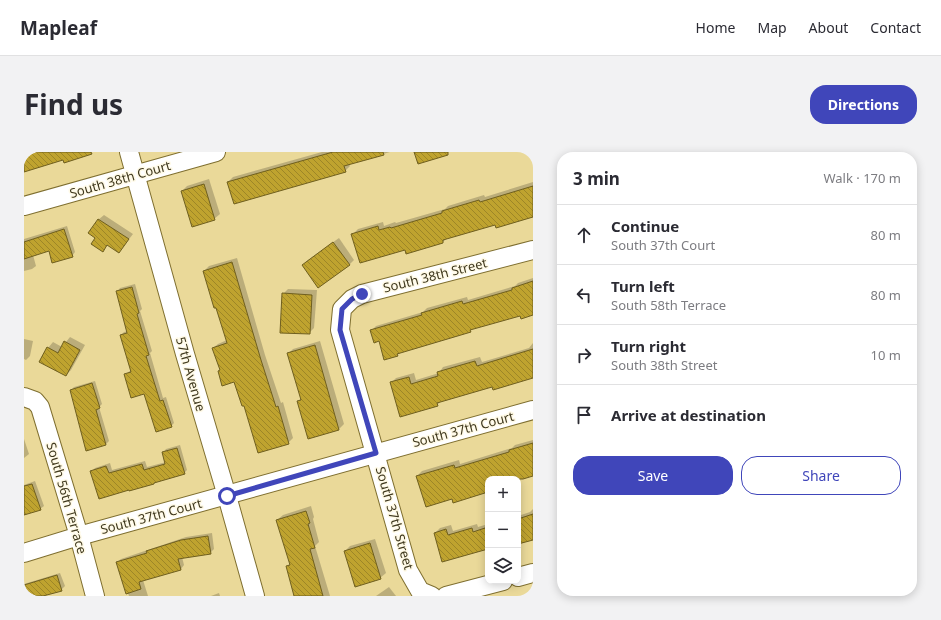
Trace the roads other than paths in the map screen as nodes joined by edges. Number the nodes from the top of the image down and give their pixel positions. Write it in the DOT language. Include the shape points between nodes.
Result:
graph roads {
  1 [pos="129,152"];
  2 [pos="216,152"];
  3 [pos="135,175"];
  4 [pos="24,206"];
  5 [pos="533,250"];
  6 [pos="342,309"];
  7 [pos="30,399"];
  8 [pos="533,410"];
  9 [pos="376,453"];
  10 [pos="227,496"];
  11 [pos="79,536"];
  12 [pos="24,553"];
  13 [pos="533,573"];
  14 [pos="521,576"];
  15 [pos="491,584"];
  16 [pos="95,596"];
  17 [pos="255,596"];
  18 [pos="432,596"];
  19 [pos="446,596"];
  1 -- 3 [label="street, 57th Avenue"];
  2 -- 3 [label="street, South 38th Court"];
  3 -- 4 [label="street, South 38th Court"];
  3 -- 10 [label="street, 57th Avenue" via="184,354"];
  5 -- 6 [label="street, South 38th Street" via="362,294"];
  6 -- 9 [label="street, South 37th Street" via="340,330"];
  7 -- 11 [label="street, South 56th Terrace" via="40,407"];
  8 -- 9 [label="street, South 37th Court"];
  9 -- 10 [label="street, South 37th Court"];
  9 -- 18 [label="street, South 37th Street" via="408,570 420,591"];
  10 -- 11 [label="street, South 37th Court"];
  10 -- 17 [label="street, 57th Avenue"];
  11 -- 12 [label="street, South 37th Court"];
  11 -- 16 [label="street, South 56th Terrace"];
  13 -- 14 [label="street"];
  15 -- 19 [label="street"];
}
